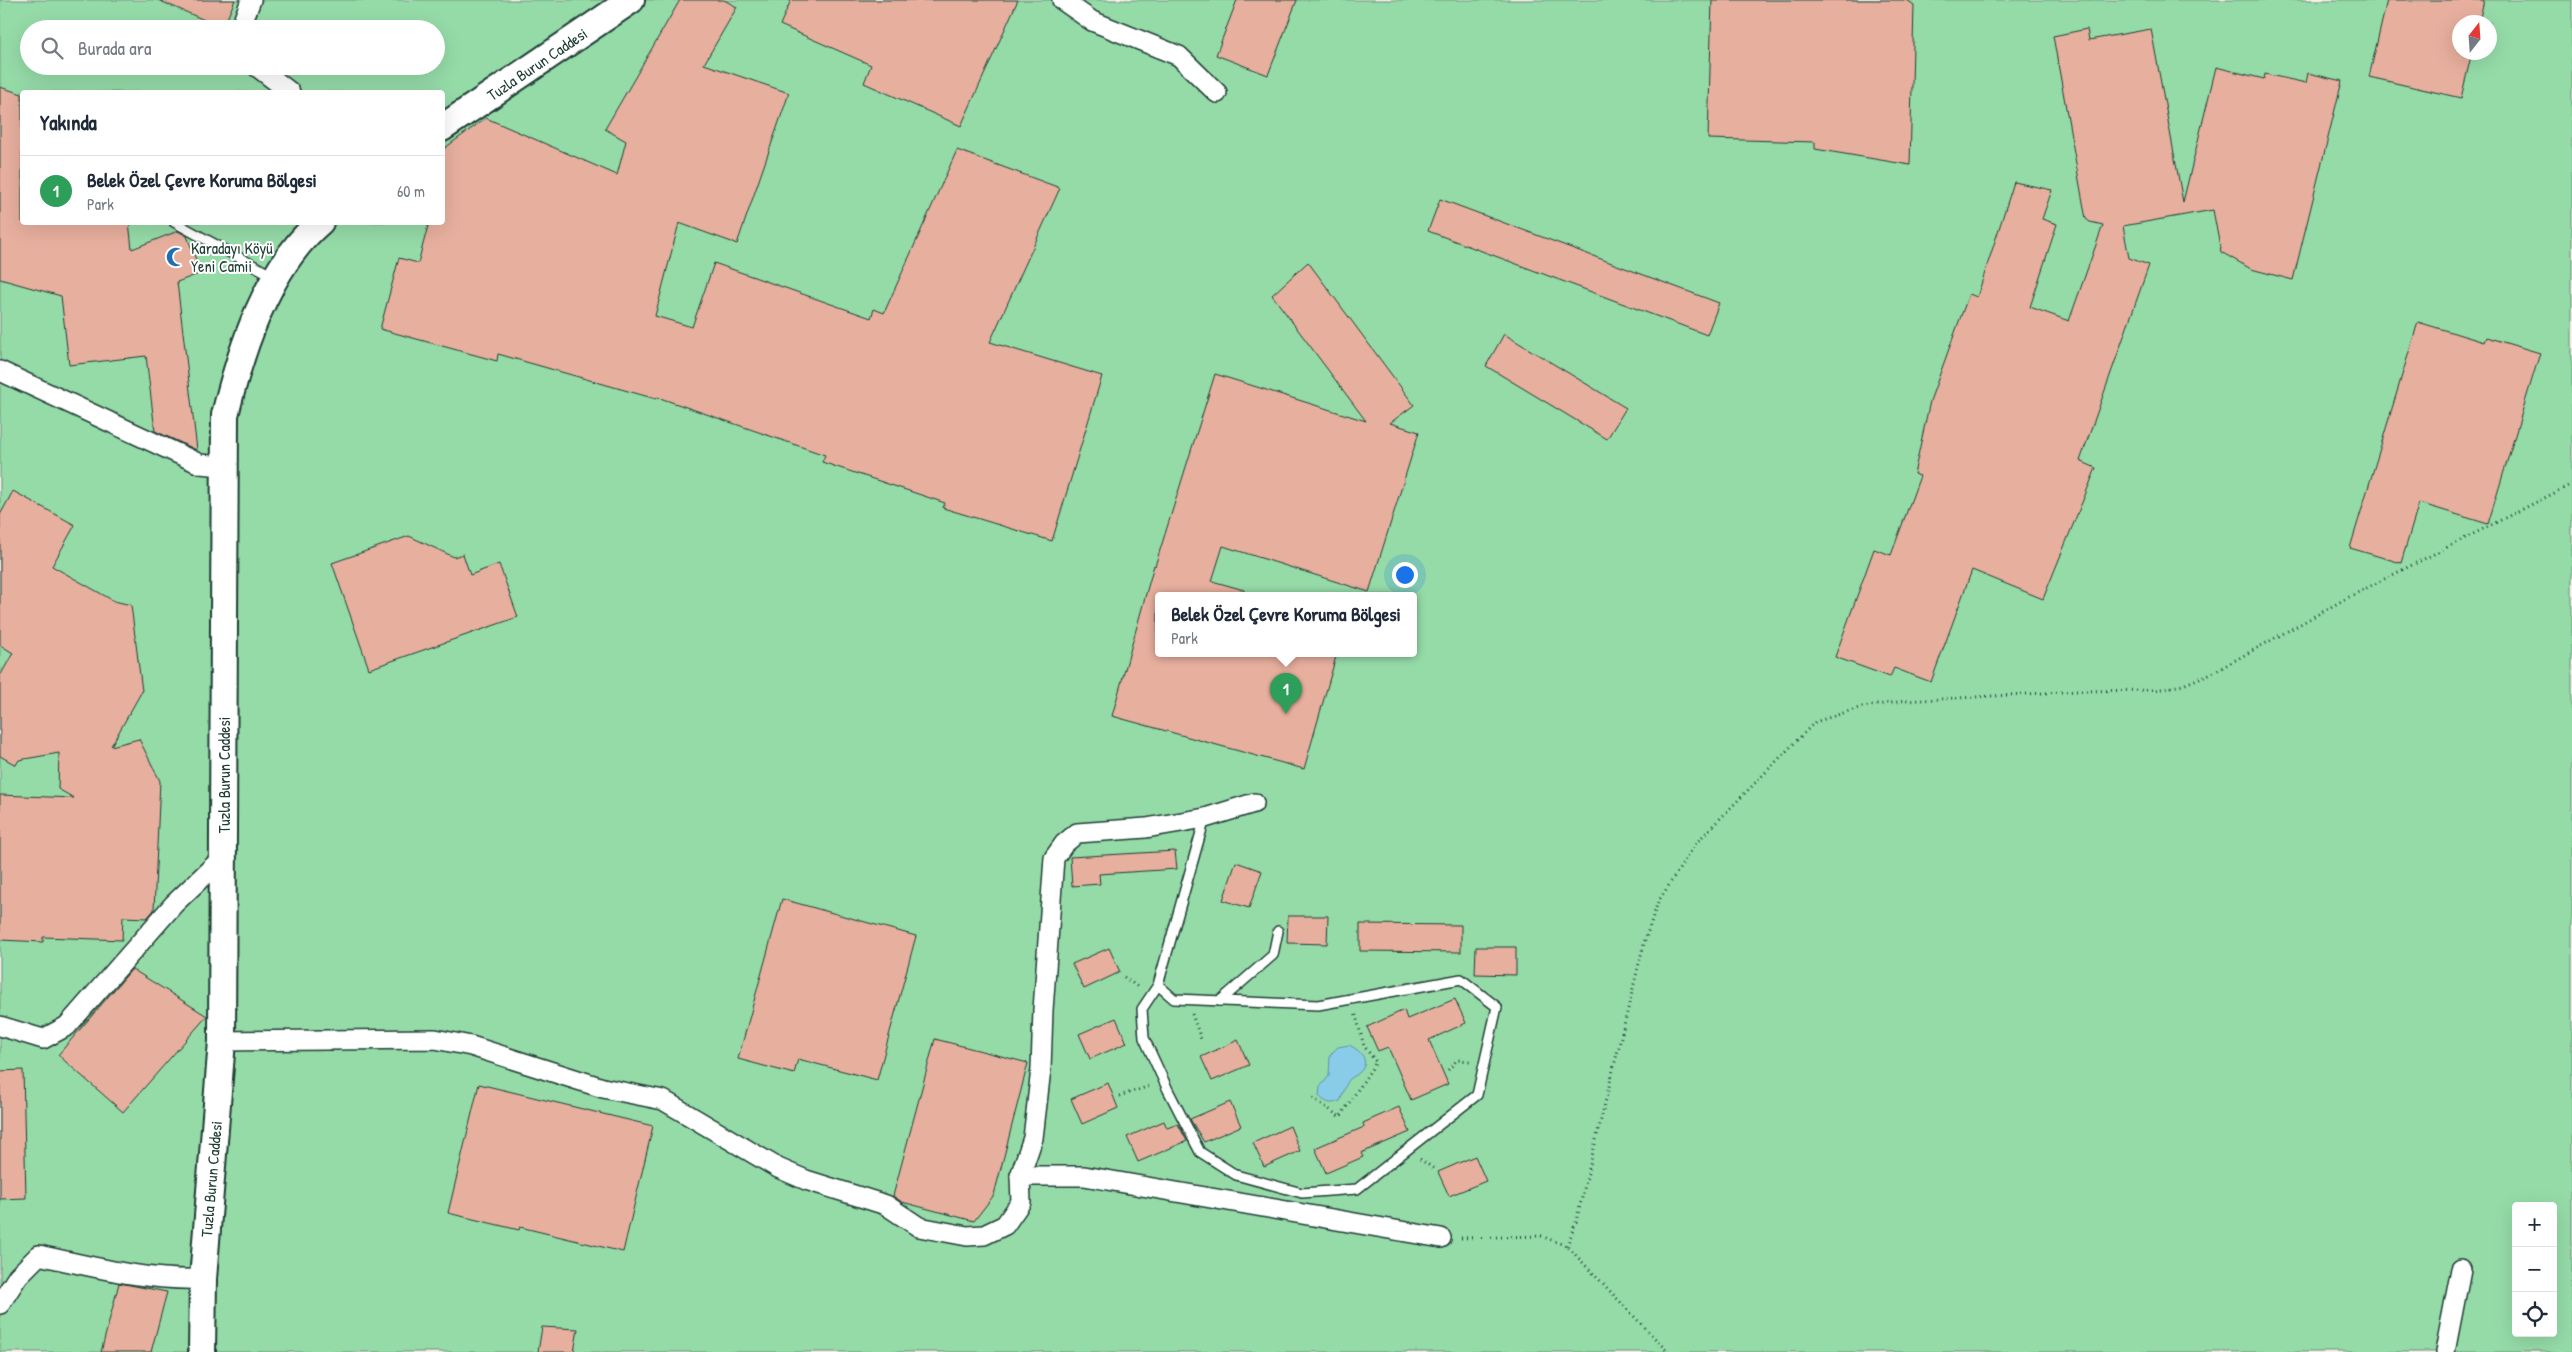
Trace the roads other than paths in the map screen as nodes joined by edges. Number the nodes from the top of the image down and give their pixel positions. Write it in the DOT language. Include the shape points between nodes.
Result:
graph roads {
  1 [pos="252,0"];
  2 [pos="631,0"];
  3 [pos="1062,0"];
  4 [pos="244,20"];
  5 [pos="268,75"];
  6 [pos="287,90"];
  7 [pos="1217,93"];
  8 [pos="445,126"];
  9 [pos="180,225"];
  10 [pos="317,225"];
  11 [pos="277,278"];
  12 [pos="0,370"];
  13 [pos="223,466"];
  14 [pos="1254,803"];
  15 [pos="1205,818"];
  16 [pos="225,855"];
  17 [pos="1278,932"];
  18 [pos="1158,986"];
  19 [pos="1220,1001"];
  20 [pos="0,1026"];
  21 [pos="222,1041"];
  22 [pos="1020,1176"];
  23 [pos="1441,1238"];
  24 [pos="2461,1269"];
  25 [pos="203,1279"];
  26 [pos="0,1304"];
  27 [pos="202,1352"];
  28 [pos="2445,1352"];
  1 -- 4 [label="street"];
  2 -- 8 [label="main road, Tuzla Burun Caddesi"];
  3 -- 7 [label="street" via="1092,21 1179,56"];
  5 -- 6 [label="street"];
  9 -- 11 [label="lane"];
  10 -- 11 [label="main road, Tuzla Burun Caddesi" via="284,264"];
  11 -- 13 [label="main road, Tuzla Burun Caddesi" via="250,330 236,368 225,415"];
  12 -- 13 [label="street" via="200,464"];
  13 -- 16 [label="main road, Tuzla Burun Caddesi"];
  14 -- 15 [label="street"];
  15 -- 18 [label="lane"];
  15 -- 22 [label="street" via="1146,828 1077,833 1054,858 1042,1069 1033,1138"];
  16 -- 20 [label="street" via="174,904 67,1026 43,1038"];
  16 -- 21 [label="main road, Tuzla Burun Caddesi"];
  17 -- 19 [label="lane" via="1273,955"];
  18 -- 19 [label="lane" via="1174,999"];
  18 -- 19 [label="lane" via="1142,1009 1144,1038 1200,1152 1236,1175 1302,1193 1357,1189 1477,1095 1497,1007 1460,979 1318,1005"];
  21 -- 22 [label="street" via="435,1040 471,1046 603,1088 663,1100 778,1168 886,1205 919,1227 967,1236 984,1236 1005,1224 1021,1202"];
  21 -- 25 [label="main road, Tuzla Burun Caddesi"];
  22 -- 23 [label="street" via="1084,1176"];
  24 -- 28 [label="street"];
  25 -- 26 [label="street" via="184,1280 104,1270 39,1255 18,1276"];
  25 -- 27 [label="main road, Tuzla Burun Caddesi"];
}
